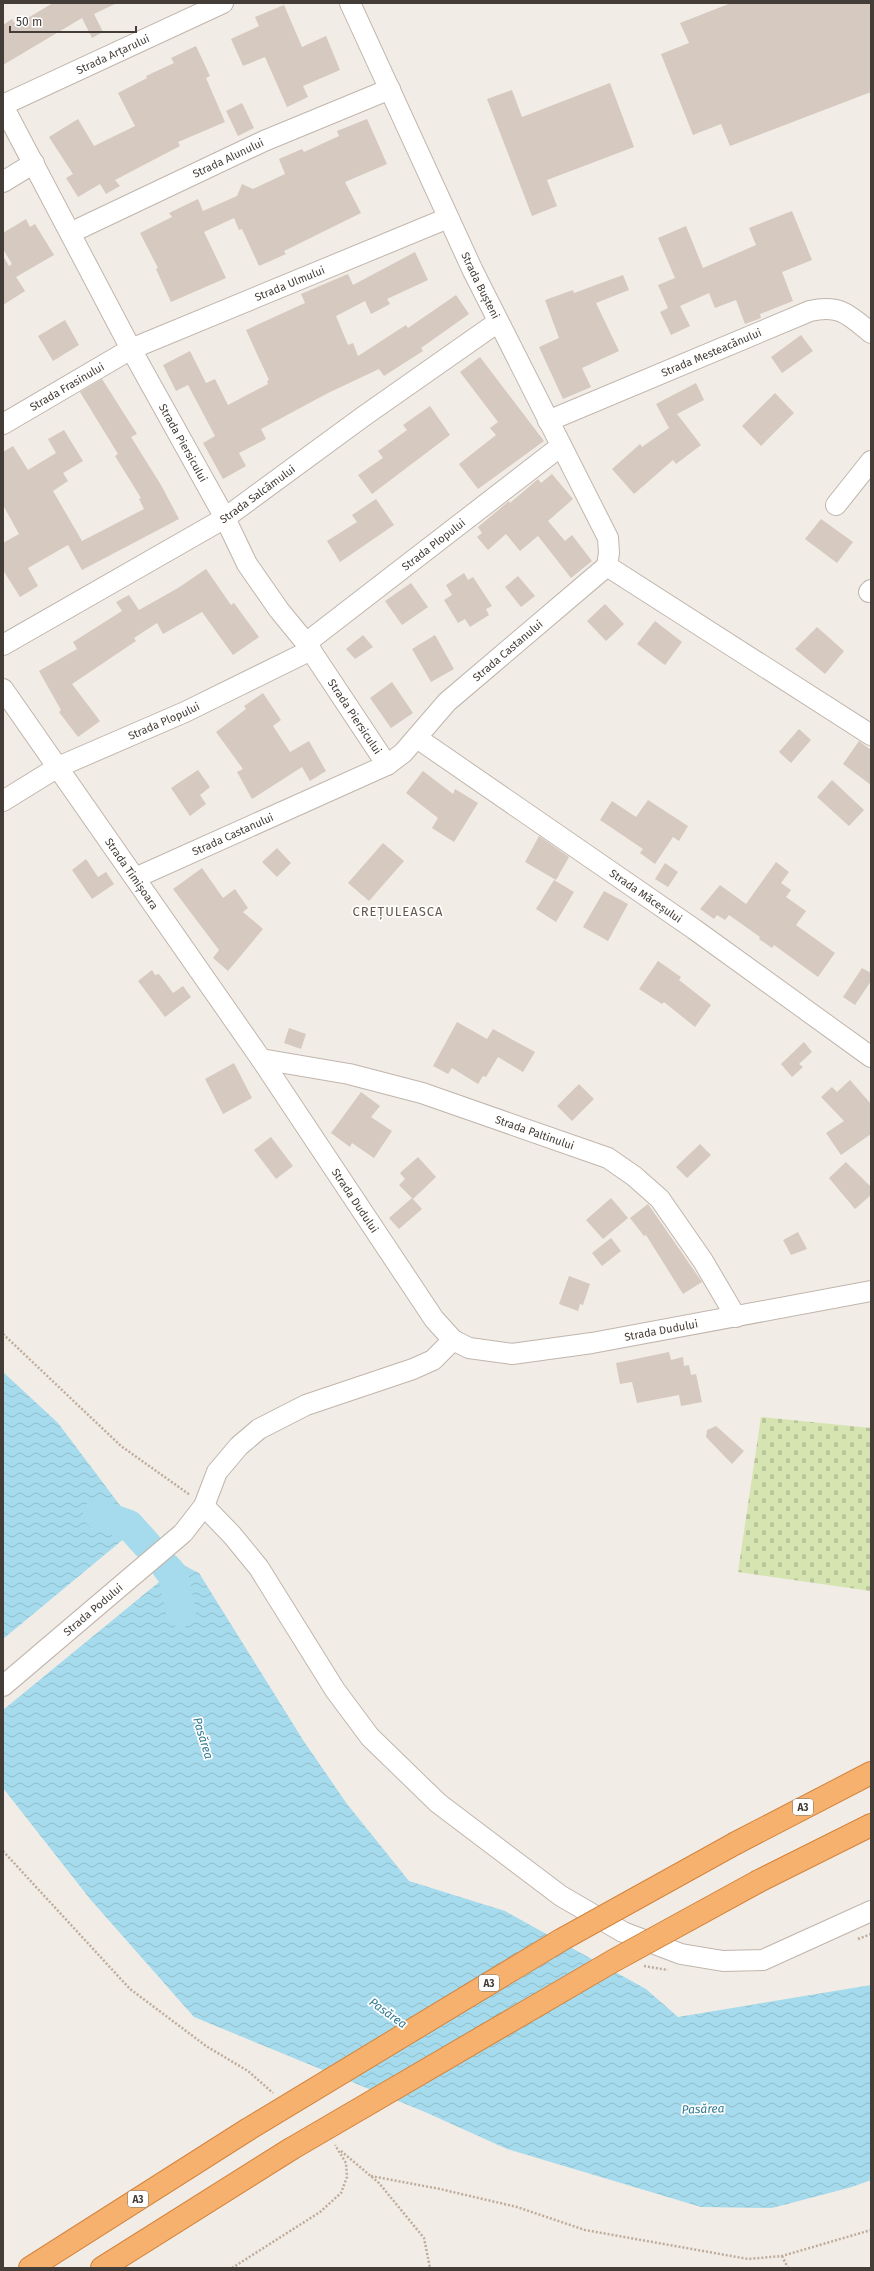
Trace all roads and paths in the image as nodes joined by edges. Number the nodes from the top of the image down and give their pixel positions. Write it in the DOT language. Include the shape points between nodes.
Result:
graph roads {
  1 [pos="223,3"];
  2 [pos="350,3"];
  3 [pos="390,89"];
  4 [pos="3,105"];
  5 [pos="34,163"];
  6 [pos="3,182"];
  7 [pos="448,218"];
  8 [pos="70,233"];
  9 [pos="498,322"];
  10 [pos="871,333"];
  11 [pos="131,349"];
  12 [pos="548,421"];
  13 [pos="3,424"];
  14 [pos="561,446"];
  15 [pos="871,461"];
  16 [pos="836,505"];
  17 [pos="224,518"];
  18 [pos="607,566"];
  19 [pos="3,645"];
  20 [pos="308,646"];
  21 [pos="3,689"];
  22 [pos="871,735"];
  23 [pos="417,738"];
  24 [pos="387,765"];
  25 [pos="58,767"];
  26 [pos="3,801"];
  27 [pos="135,878"];
  28 [pos="871,1057"];
  29 [pos="261,1059"];
  30 [pos="871,1291"];
  31 [pos="736,1317"];
  32 [pos="3,1334"];
  33 [pos="452,1340"];
  34 [pos="207,1498"];
  35 [pos="3,1686"];
  36 [pos="871,1773"];
  37 [pos="871,1824"];
  38 [pos="3,1851"];
  39 [pos="871,1911"];
  40 [pos="276,2095"];
  41 [pos="334,2143"];
  42 [pos="340,2150"];
  43 [pos="371,2176"];
  44 [pos="871,2230"];
  45 [pos="782,2256"];
  46 [pos="30,2268"];
  47 [pos="102,2268"];
  48 [pos="232,2268"];
  49 [pos="430,2268"];
  50 [pos="788,2268"];
  1 -- 4 [label="street, Strada Arțarului"];
  2 -- 3 [label="street, Strada Bușteni"];
  3 -- 7 [label="street, Strada Bușteni"];
  3 -- 8 [label="street, Strada Alunului" via="264,141"];
  4 -- 5 [label="street, Strada Piersicului"];
  5 -- 6 [label="street"];
  5 -- 8 [label="street, Strada Piersicului"];
  7 -- 9 [label="street, Strada Bușteni"];
  7 -- 11 [label="street, Strada Ulmului"];
  8 -- 11 [label="street, Strada Piersicului"];
  9 -- 12 [label="street, Strada Bușteni"];
  9 -- 17 [label="street, Strada Salcâmului"];
  10 -- 12 [label="street, Strada Mesteacănului" via="839,310 826,308 810,311"];
  11 -- 13 [label="street, Strada Frasinului"];
  11 -- 17 [label="street, Strada Piersicului"];
  12 -- 14 [label="street, Strada Bușteni"];
  14 -- 18 [label="street, Strada Bușteni" via="608,538"];
  14 -- 20 [label="street, Strada Plopului"];
  15 -- 16 [label="street"];
  17 -- 19 [label="street, Strada Salcâmului"];
  17 -- 20 [label="street, Strada Piersicului" via="247,564"];
  18 -- 22 [label="street"];
  18 -- 23 [label="street, Strada Castanului" via="447,702"];
  20 -- 24 [label="street, Strada Piersicului"];
  20 -- 25 [label="street, Strada Plopului" via="185,712"];
  21 -- 25 [label="street, Strada Timișoara"];
  23 -- 24 [label="street, Strada Castanului" via="404,753"];
  23 -- 28 [label="street, Strada Măceșului" via="694,929"];
  24 -- 27 [label="street, Strada Castanului"];
  25 -- 26 [label="street, Strada Plopului"];
  25 -- 27 [label="street, Strada Timișoara"];
  27 -- 29 [label="street, Strada Timișoara"];
  29 -- 31 [label="street, Strada Paltinului" via="350,1074 422,1093 608,1158 660,1199 703,1261"];
  29 -- 33 [label="street, Strada Dudului" via="434,1319"];
  30 -- 31 [label="street, Strada Dudului"];
  31 -- 33 [label="street, Strada Dudului" via="592,1344 512,1354 469,1348"];
  32 -- 34 [label="path" via="121,1446 172,1481"];
  33 -- 34 [label="street" via="433,1360 306,1405 259,1429 217,1472"];
  34 -- 35 [label="street, Strada Podului" via="183,1533"];
  34 -- 39 [label="street" via="259,1568 336,1690 370,1737 438,1803 561,1896 623,1932 681,1954 723,1961 763,1960"];
  36 -- 46 [label="highway, A3, bridge" via="736,1843 561,1940 246,2130"];
  37 -- 47 [label="highway, bridge" via="759,1881 613,1961 291,2149"];
  38 -- 40 [label="path" via="130,1989 206,2046 248,2071"];
  41 -- 42 [label="path"];
  42 -- 43 [label="path"];
  42 -- 48 [label="path" via="346,2163 347,2177 341,2193 320,2212"];
  43 -- 45 [label="path" via="517,2207 585,2230 748,2259"];
  43 -- 49 [label="path" via="424,2238"];
  44 -- 45 [label="path"];
  45 -- 50 [label="path"];
}
